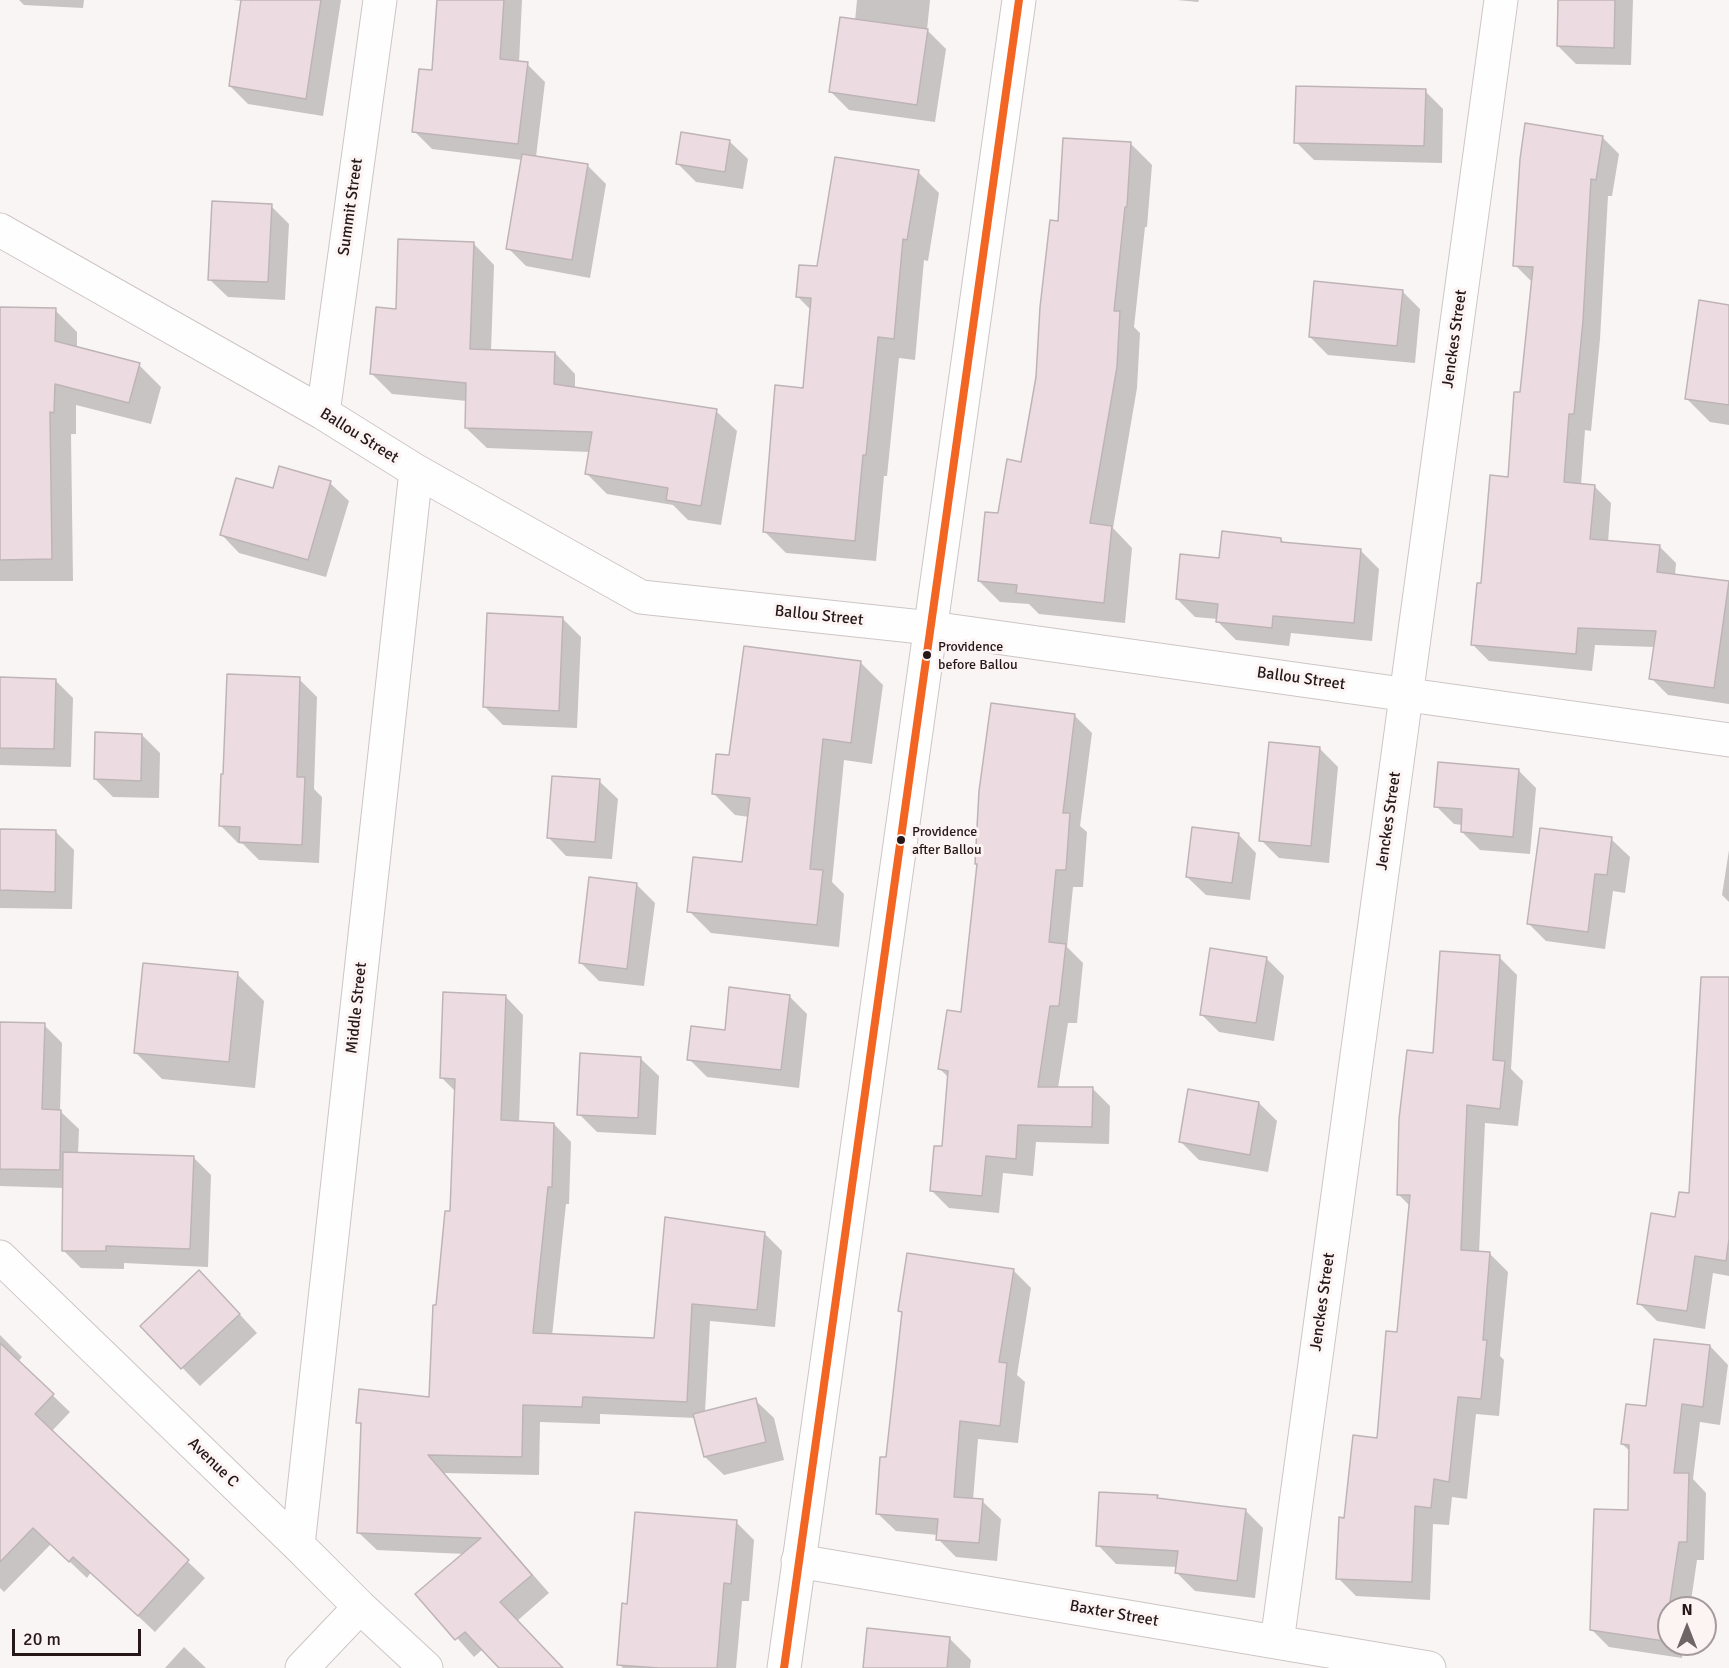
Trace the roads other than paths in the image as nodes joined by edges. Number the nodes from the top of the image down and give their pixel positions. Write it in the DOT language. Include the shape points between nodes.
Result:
graph roads {
  1 [pos="380,0"];
  2 [pos="1018,0"];
  3 [pos="1501,0"];
  4 [pos="0,230"];
  5 [pos="323,413"];
  6 [pos="416,471"];
  7 [pos="931,628"];
  8 [pos="1407,694"];
  9 [pos="1729,740"];
  10 [pos="0,1257"];
  11 [pos="298,1545"];
  12 [pos="798,1561"];
  13 [pos="360,1607"];
  14 [pos="1276,1642"];
  15 [pos="302,1668"];
  16 [pos="426,1668"];
  17 [pos="784,1668"];
  18 [pos="1429,1668"];
  1 -- 5 [label="street, Summit Street"];
  2 -- 7 [label="street"];
  3 -- 8 [label="street, Jenckes Street"];
  4 -- 5 [label="street, Ballou Street"];
  5 -- 6 [label="street, Ballou Street"];
  6 -- 7 [label="street, Ballou Street" via="641,597"];
  6 -- 11 [label="street, Middle Street"];
  7 -- 8 [label="street, Ballou Street"];
  7 -- 12 [label="street"];
  8 -- 9 [label="street, Ballou Street"];
  8 -- 14 [label="street, Jenckes Street"];
  10 -- 11 [label="street, Avenue C"];
  11 -- 13 [label="street, Avenue C"];
  12 -- 14 [label="street, Baxter Street"];
  12 -- 17 [label="street"];
  13 -- 15 [label="street"];
  13 -- 16 [label="street, Avenue C"];
  14 -- 18 [label="street, Baxter Street"];
}
